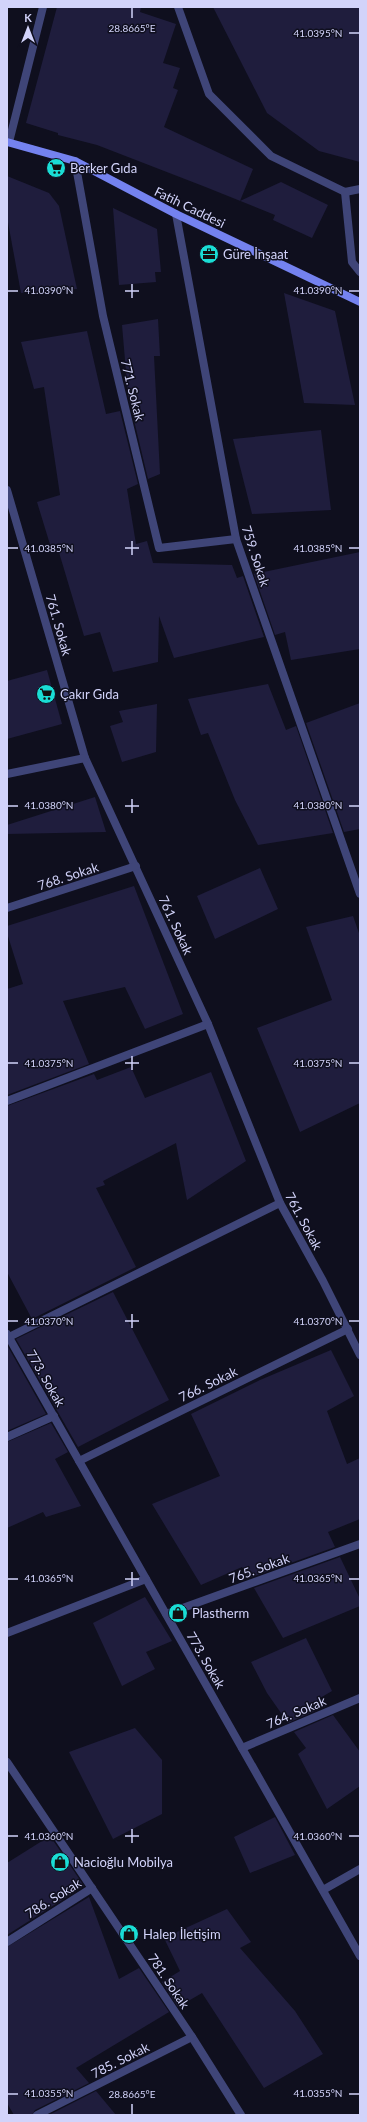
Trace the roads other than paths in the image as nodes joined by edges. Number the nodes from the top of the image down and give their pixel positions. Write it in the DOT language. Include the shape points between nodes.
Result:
graph roads {
  1 [pos="43,7"];
  2 [pos="178,7"];
  3 [pos="8,142"];
  4 [pos="75,161"];
  5 [pos="360,189"];
  6 [pos="346,192"];
  7 [pos="176,214"];
  8 [pos="360,272"];
  9 [pos="360,302"];
  10 [pos="7,490"];
  11 [pos="236,538"];
  12 [pos="85,758"];
  13 [pos="7,774"];
  14 [pos="136,866"];
  15 [pos="360,894"];
  16 [pos="7,908"];
  17 [pos="208,1024"];
  18 [pos="7,1100"];
  19 [pos="280,1203"];
  20 [pos="348,1329"];
  21 [pos="8,1335"];
  22 [pos="360,1355"];
  23 [pos="54,1416"];
  24 [pos="7,1437"];
  25 [pos="79,1461"];
  26 [pos="360,1544"];
  27 [pos="146,1579"];
  28 [pos="166,1614"];
  29 [pos="7,1633"];
  30 [pos="360,1698"];
  31 [pos="242,1748"];
  32 [pos="7,1762"];
  33 [pos="360,1869"];
  34 [pos="92,1888"];
  35 [pos="323,1890"];
  36 [pos="7,1942"];
  37 [pos="360,1956"];
  38 [pos="192,2037"];
  39 [pos="37,2115"];
  40 [pos="241,2115"];
  1 -- 3 [label="street"];
  2 -- 6 [label="street" via="208,94 271,156"];
  3 -- 4 [label="main road, Fatih Caddesi"];
  4 -- 7 [label="main road, Fatih Caddesi"];
  4 -- 11 [label="street, 771. Sokak" via="103,316 159,548"];
  5 -- 6 [label="street"];
  6 -- 8 [label="street" via="352,262"];
  7 -- 9 [label="main road, Fatih Caddesi"];
  7 -- 11 [label="street, 759. Sokak"];
  10 -- 12 [label="street, 761. Sokak"];
  11 -- 15 [label="street, 759. Sokak"];
  12 -- 13 [label="street"];
  12 -- 14 [label="street, 761. Sokak"];
  14 -- 16 [label="street, 768. Sokak"];
  14 -- 17 [label="street, 761. Sokak"];
  17 -- 18 [label="street"];
  17 -- 19 [label="street, 761. Sokak"];
  19 -- 20 [label="street, 761. Sokak"];
  19 -- 21 [label="street"];
  20 -- 22 [label="street, 761. Sokak"];
  20 -- 25 [label="street, 766. Sokak"];
  21 -- 23 [label="street, 773. Sokak"];
  23 -- 24 [label="street"];
  23 -- 25 [label="street, 773. Sokak"];
  25 -- 27 [label="street, 773. Sokak"];
  26 -- 28 [label="street, 765. Sokak"];
  27 -- 28 [label="street, 773. Sokak"];
  27 -- 29 [label="street"];
  28 -- 31 [label="street, 773. Sokak"];
  30 -- 31 [label="street, 764. Sokak"];
  31 -- 35 [label="street, 773. Sokak"];
  32 -- 34 [label="street, 781. Sokak"];
  33 -- 35 [label="street"];
  34 -- 36 [label="street, 786. Sokak"];
  34 -- 38 [label="street, 781. Sokak"];
  35 -- 37 [label="street, 773. Sokak"];
  38 -- 39 [label="street, 785. Sokak"];
  38 -- 40 [label="street, 781. Sokak"];
}
